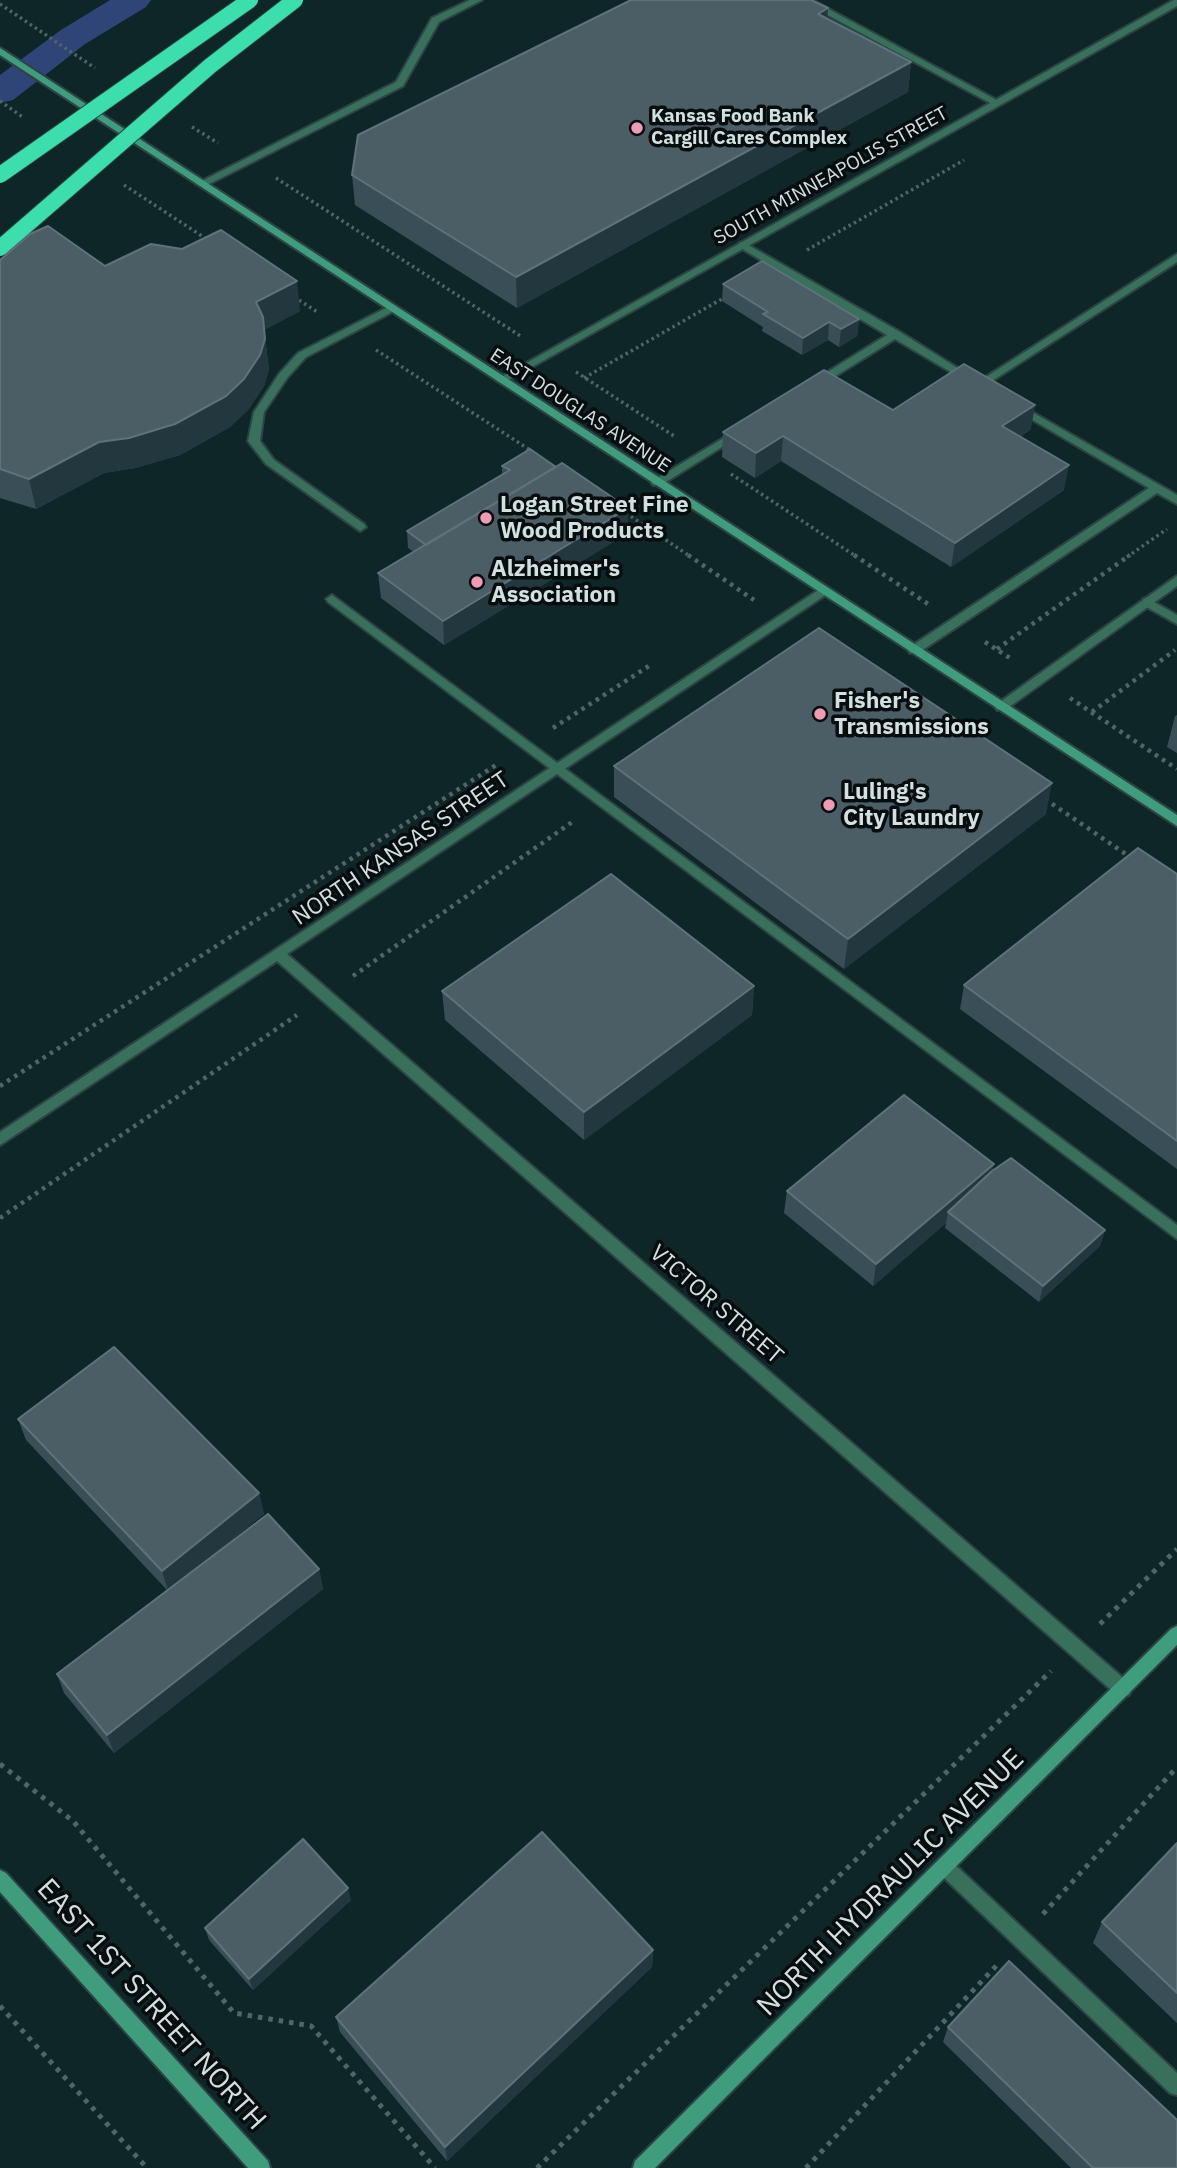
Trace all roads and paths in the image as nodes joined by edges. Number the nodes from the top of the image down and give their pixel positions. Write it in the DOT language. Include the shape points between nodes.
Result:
graph roads {
  1 [pos="250,0"];
  2 [pos="295,0"];
  3 [pos="477,0"];
  4 [pos="805,0"];
  5 [pos="1177,2"];
  6 [pos="0,4"];
  7 [pos="0,51"];
  8 [pos="104,73"];
  9 [pos="997,103"];
  10 [pos="188,125"];
  11 [pos="972,155"];
  12 [pos="247,161"];
  13 [pos="0,175"];
  14 [pos="115,179"];
  15 [pos="201,184"];
  16 [pos="213,244"];
  17 [pos="743,245"];
  18 [pos="0,248"];
  19 [pos="1177,257"];
  20 [pos="779,266"];
  21 [pos="291,295"];
  22 [pos="392,308"];
  23 [pos="348,331"];
  24 [pos="896,334"];
  25 [pos="548,354"];
  26 [pos="584,378"];
  27 [pos="501,380"];
  28 [pos="980,384"];
  29 [pos="804,391"];
  30 [pos="992,391"];
  31 [pos="1004,398"];
  32 [pos="747,426"];
  33 [pos="702,454"];
  34 [pos="540,457"];
  35 [pos="657,482"];
  36 [pos="1157,488"];
  37 [pos="1177,500"];
  38 [pos="619,508"];
  39 [pos="1177,522"];
  40 [pos="360,527"];
  41 [pos="1177,580"];
  42 [pos="823,591"];
  43 [pos="332,599"];
  44 [pos="752,599"];
  45 [pos="1147,602"];
  46 [pos="741,606"];
  47 [pos="782,619"];
  48 [pos="1177,620"];
  49 [pos="955,623"];
  50 [pos="996,649"];
  51 [pos="1177,649"];
  52 [pos="914,650"];
  53 [pos="662,657"];
  54 [pos="1041,678"];
  55 [pos="1001,707"];
  56 [pos="1092,712"];
  57 [pos="527,745"];
  58 [pos="558,769"];
  59 [pos="1177,769"];
  60 [pos="1038,794"];
  61 [pos="601,801"];
  62 [pos="1177,821"];
  63 [pos="1136,861"];
  64 [pos="279,955"];
  65 [pos="326,995"];
  66 [pos="0,1086"];
  67 [pos="0,1139"];
  68 [pos="0,1219"];
  69 [pos="1177,1233"];
  70 [pos="1177,1549"];
  71 [pos="1177,1634"];
  72 [pos="1075,1647"];
  73 [pos="1123,1689"];
  74 [pos="0,1764"];
  75 [pos="1177,1767"];
  76 [pos="945,1867"];
  77 [pos="0,1879"];
  78 [pos="1020,1940"];
  79 [pos="0,2006"];
  80 [pos="1177,2085"];
  81 [pos="147,2168"];
  82 [pos="261,2168"];
  83 [pos="435,2168"];
  84 [pos="537,2168"];
  85 [pos="642,2168"];
  86 [pos="806,2168"];
  1 -- 13 [label="highway, bridge"];
  2 -- 18 [label="highway, bridge" via="210,66"];
  3 -- 12 [label="street" via="435,20 400,84"];
  4 -- 9 [label="street"];
  5 -- 9 [label="street, SOUTH MINNEAPOLIS STREET"];
  6 -- 8 [label="path"];
  7 -- 15 [label="main road, EAST DOUGLAS AVENUE"];
  9 -- 17 [label="street, SOUTH MINNEAPOLIS STREET"];
  10 -- 12 [label="path"];
  11 -- 20 [label="path"];
  12 -- 15 [label="street"];
  12 -- 25 [label="path"];
  14 -- 16 [label="path"];
  15 -- 22 [label="main road, EAST DOUGLAS AVENUE"];
  17 -- 20 [label="street"];
  17 -- 25 [label="street, SOUTH MINNEAPOLIS STREET"];
  19 -- 28 [label="street"];
  20 -- 24 [label="street"];
  20 -- 26 [label="path"];
  21 -- 23 [label="path"];
  22 -- 23 [label="street"];
  22 -- 27 [label="main road, EAST DOUGLAS AVENUE"];
  23 -- 34 [label="path"];
  23 -- 40 [label="street" via="302,355 283,376 259,412 254,441 270,462"];
  24 -- 28 [label="street"];
  24 -- 29 [label="street"];
  25 -- 26 [label="path"];
  25 -- 27 [label="street, SOUTH MINNEAPOLIS STREET"];
  26 -- 33 [label="path"];
  27 -- 35 [label="main road, EAST DOUGLAS AVENUE"];
  28 -- 30 [label="street"];
  31 -- 36 [label="street"];
  32 -- 33 [label="street"];
  33 -- 35 [label="street"];
  33 -- 49 [label="path"];
  35 -- 42 [label="main road, EAST DOUGLAS AVENUE"];
  36 -- 37 [label="street"];
  36 -- 49 [label="street"];
  38 -- 44 [label="path"];
  39 -- 50 [label="path"];
  41 -- 45 [label="street"];
  42 -- 47 [label="street, NORTH KANSAS STREET"];
  42 -- 52 [label="main road, EAST DOUGLAS AVENUE"];
  43 -- 57 [label="street"];
  44 -- 46 [label="path"];
  44 -- 47 [label="path"];
  45 -- 48 [label="street"];
  45 -- 54 [label="street"];
  47 -- 58 [label="street, NORTH KANSAS STREET"];
  49 -- 50 [label="path"];
  49 -- 52 [label="street"];
  50 -- 54 [label="path"];
  51 -- 56 [label="path"];
  52 -- 55 [label="main road, EAST DOUGLAS AVENUE"];
  53 -- 57 [label="path"];
  54 -- 55 [label="street"];
  54 -- 56 [label="path"];
  55 -- 62 [label="main road, EAST DOUGLAS AVENUE"];
  56 -- 59 [label="path"];
  57 -- 58 [label="street"];
  57 -- 66 [label="path"];
  58 -- 61 [label="street"];
  58 -- 64 [label="street, NORTH KANSAS STREET"];
  60 -- 63 [label="path"];
  61 -- 65 [label="path"];
  61 -- 69 [label="street"];
  64 -- 65 [label="street, VICTOR STREET"];
  64 -- 67 [label="street, NORTH KANSAS STREET"];
  65 -- 68 [label="path"];
  65 -- 72 [label="street, VICTOR STREET"];
  70 -- 72 [label="path"];
  71 -- 73 [label="main road, NORTH HYDRAULIC AVENUE"];
  72 -- 73 [label="street, VICTOR STREET"];
  72 -- 84 [label="path"];
  73 -- 76 [label="main road, NORTH HYDRAULIC AVENUE"];
  74 -- 83 [label="path" via="73,1821 234,2012 311,2026"];
  75 -- 78 [label="path"];
  76 -- 78 [label="street"];
  76 -- 85 [label="main road, NORTH HYDRAULIC AVENUE"];
  77 -- 82 [label="main road, EAST 1ST STREET NORTH"];
  78 -- 80 [label="street"];
  78 -- 86 [label="path"];
  79 -- 81 [label="path"];
}
